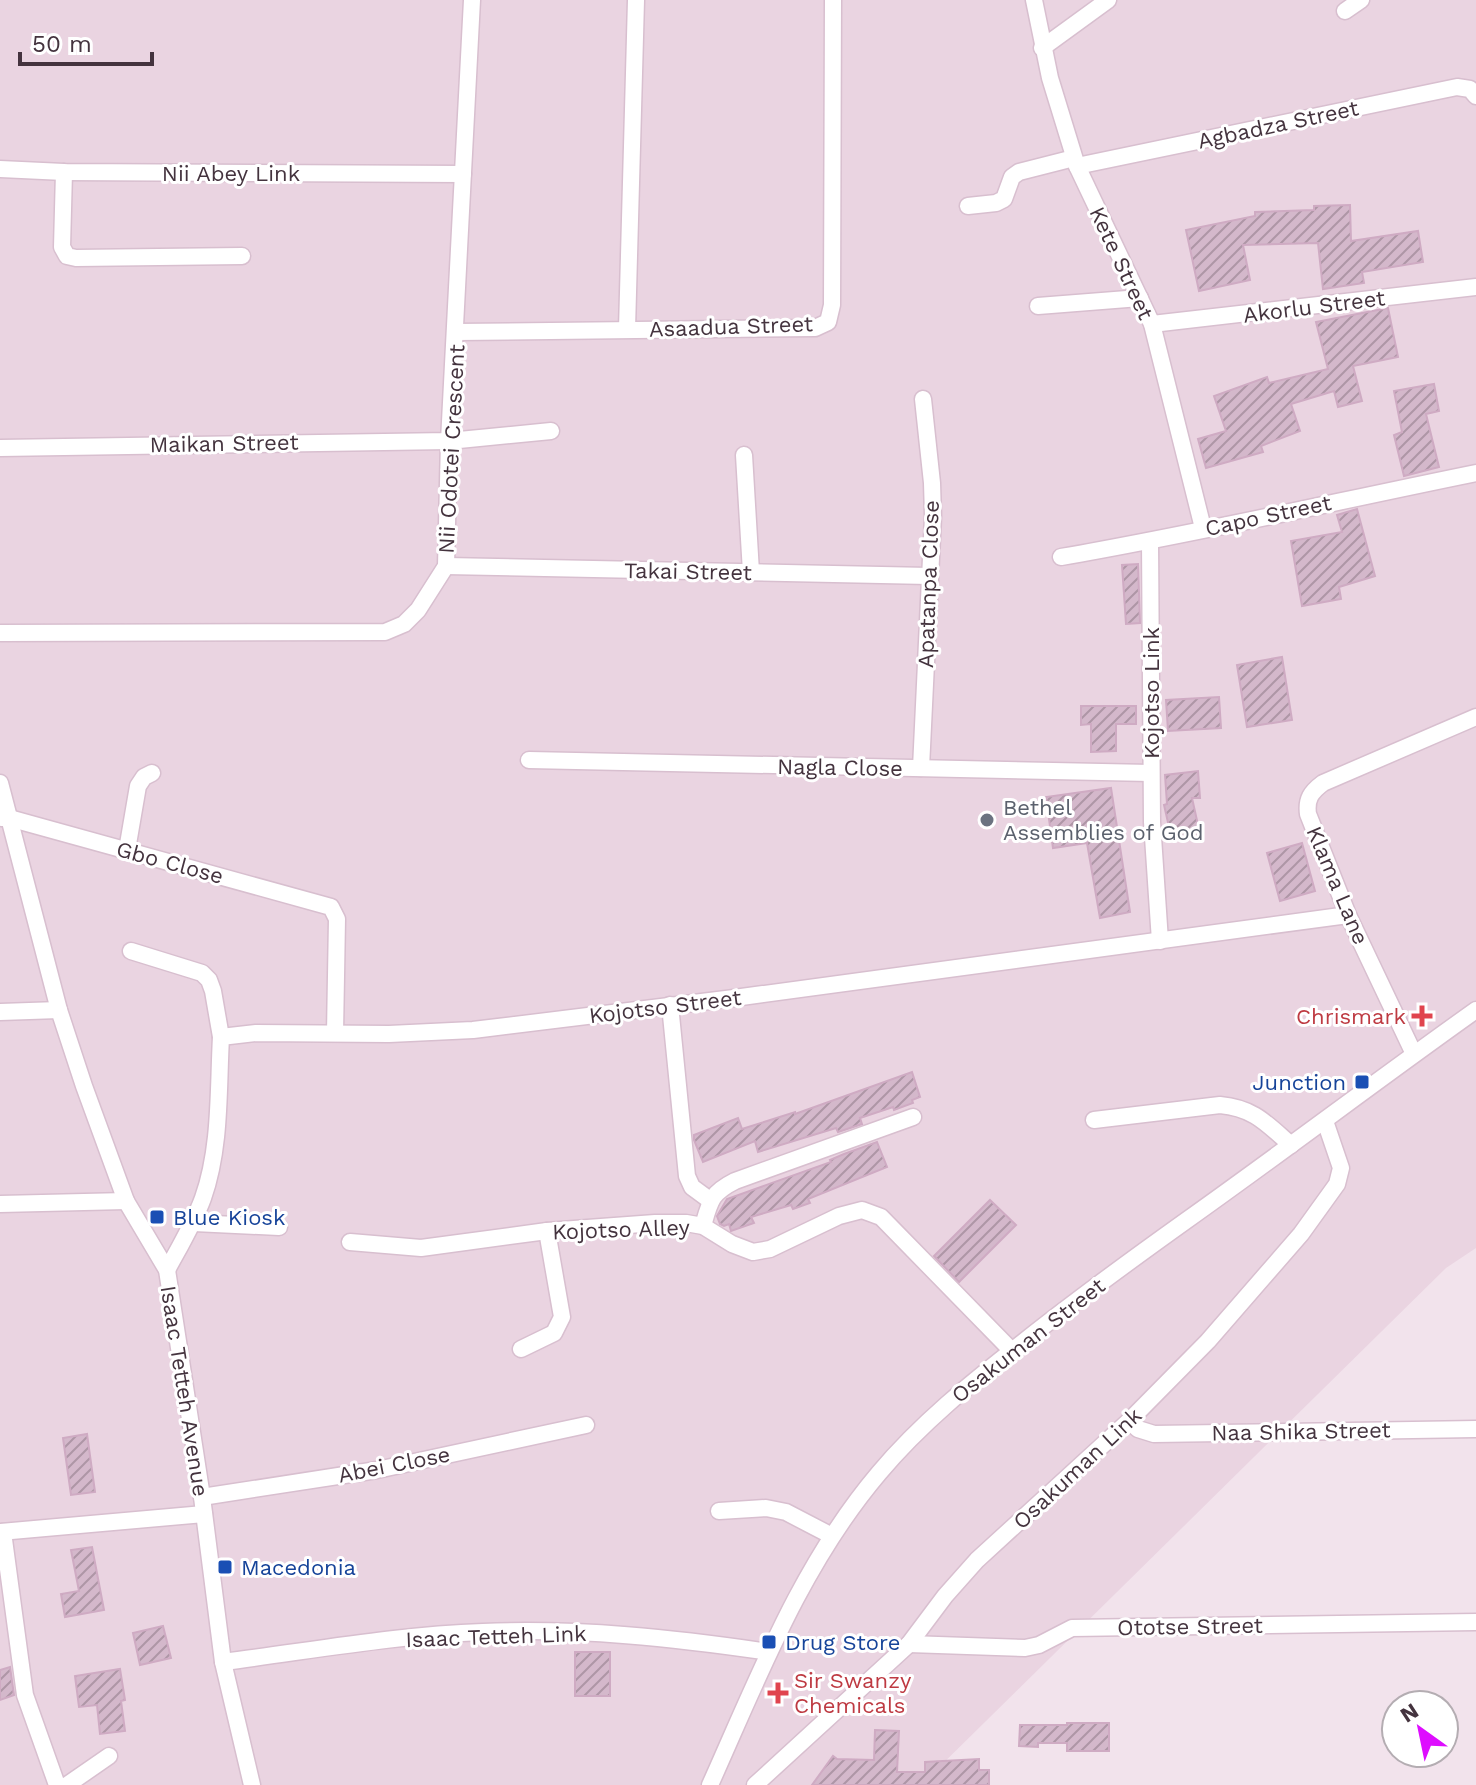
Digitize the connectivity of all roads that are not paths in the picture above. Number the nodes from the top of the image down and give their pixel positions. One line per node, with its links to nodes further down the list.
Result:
1 (472, 0): 13 (street, Nii Odotei Crescent)
2 (636, 0): 20 (street)
3 (833, 0): 20 (street, Asaadua Street)
4 (1034, 0): 8 (street, Kete Street)
5 (1108, 0): 8 (street)
6 (1361, 0): 7 (street)
7 (1345, 11)
8 (1042, 48): 10 (street, Kete Street)
9 (1476, 96): 10 (street, Agbadza Street)
10 (1076, 162): 14 (street, Agbadza Street); 17 (street, Kete Street)
11 (0, 169): 12 (street, Nii Abey Link)
12 (64, 172): 13 (street, Nii Abey Link); 15 (street)
13 (463, 174): 21 (street, Nii Odotei Crescent)
14 (968, 206)
15 (242, 256)
16 (1476, 287): 19 (street, Akorlu Street)
17 (1140, 298): 18 (street); 19 (street, Kete Street)
18 (1038, 306)
19 (1152, 324): 28 (street, Kete Street)
20 (627, 329): 21 (street, Asaadua Street)
21 (456, 332): 24 (street, Nii Odotei Crescent)
22 (923, 399): 33 (street, Apatanpa Close)
23 (551, 431): 24 (street, Maikan Street)
24 (449, 441): 25 (street, Maikan Street); 31 (street, Nii Odotei Crescent)
25 (0, 448)
26 (744, 455): 32 (street)
27 (1476, 473): 28 (street, Capo Street)
28 (1203, 528): 29 (street, Capo Street)
29 (1150, 541): 30 (street, Capo Street); 39 (street, Kojotso Link)
30 (1061, 557)
31 (446, 566): 32 (street, Takai Street); 34 (street, Nii Odotei Crescent)
32 (751, 572): 33 (street, Takai Street)
33 (929, 576): 37 (street, Apatanpa Close)
34 (0, 633)
35 (1476, 717): 43 (street, Klama Lane)
36 (529, 760): 37 (street, Nagla Close)
37 (921, 768): 39 (street, Nagla Close)
38 (152, 773): 42 (street)
39 (1151, 773): 44 (street, Kojotso Link)
40 (0, 783): 41 (street, Isaac Tetteh Avenue)
41 (5, 818): 42 (street, Gbo Close); 47 (street, Isaac Tetteh Avenue)
42 (127, 850): 50 (street, Gbo Close)
43 (1348, 915): 44 (street, Kojotso Street); 52 (street, Klama Lane)
44 (1160, 941): 46 (street, Kojotso Street)
45 (131, 951): 51 (street)
46 (670, 1005): 50 (street, Kojotso Street); 58 (street)
47 (59, 1010): 49 (street); 57 (street, Isaac Tetteh Avenue)
48 (1476, 1010): 52 (street, Osakuman Street)
49 (0, 1012)
50 (335, 1033): 51 (street, Kojotso Street)
51 (221, 1037): 60 (street)
52 (1414, 1054): 55 (street, Osakuman Street)
53 (913, 1117): 58 (street)
54 (1094, 1120): 56 (street)
55 (1325, 1121): 56 (street, Osakuman Street); 68 (street, Osakuman Link)
56 (1291, 1145): 67 (street, Osakuman Street)
57 (126, 1201): 59 (street); 65 (street, Isaac Tetteh Avenue)
58 (711, 1201): 61 (street)
59 (0, 1204)
60 (194, 1223): 62 (street); 65 (street)
61 (703, 1226): 63 (street, Kojotso Alley); 67 (street, Kojotso Alley)
62 (279, 1227)
63 (547, 1231): 64 (street, Kojotso Alley); 66 (street)
64 (350, 1242)
65 (167, 1270): 71 (street, Isaac Tetteh Avenue)
66 (521, 1349)
67 (1012, 1351): 74 (street, Osakuman Street)
68 (1129, 1421): 70 (street, Naa Shika Street); 76 (street, Osakuman Link)
69 (586, 1425): 71 (street, Abei Close)
70 (1476, 1429)
71 (203, 1505): 73 (street, Abei Close); 78 (street, Isaac Tetteh Avenue)
72 (719, 1511): 74 (street)
73 (2, 1532): 80 (street)
74 (832, 1536): 77 (street, Osakuman Street)
75 (1476, 1622): 76 (street, Ototse Street)
76 (909, 1644): 84 (street, Osakuman Link)
77 (769, 1652): 78 (street, Isaac Tetteh Link); 83 (street, Osakuman Street)
78 (223, 1662): 82 (street, Isaac Tetteh Avenue)
79 (109, 1756): 81 (street)
80 (57, 1785)
81 (67, 1785)
82 (252, 1785)
83 (710, 1785)
84 (755, 1785)

